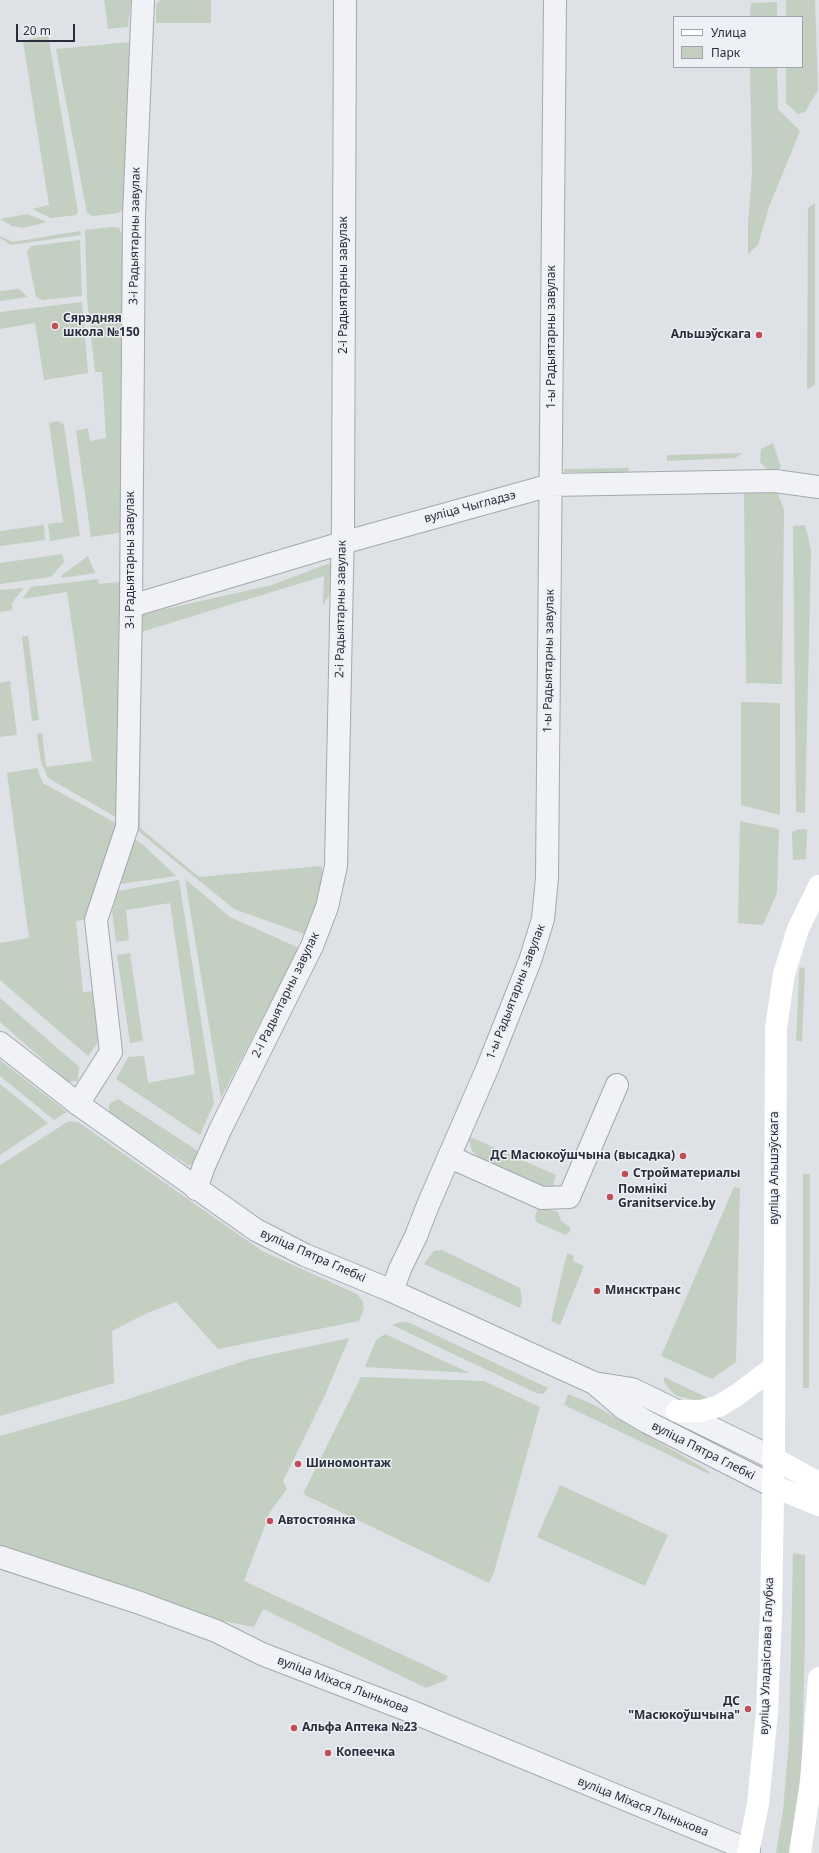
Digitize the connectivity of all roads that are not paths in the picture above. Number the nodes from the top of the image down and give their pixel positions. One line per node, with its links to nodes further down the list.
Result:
1 (142, 0): 7 (street, 3-і Радыятарны завулак)
2 (345, 0): 6 (street, 2-і Радыятарны завулак)
3 (554, 0): 4 (street, 1-ы Радыятарны завулак)
4 (551, 485): 5 (street, вуліца Чыгладзэ); 6 (street, вуліца Чыгладзэ); 12 (street, 1-ы Радыятарны завулак)
5 (819, 487)
6 (342, 543): 7 (street, вуліца Чыгладзэ); 13 (street, 2-і Радыятарны завулак)
7 (131, 606): 11 (street, 3-і Радыятарны завулак)
8 (819, 886): 15 (main road, вуліца Альшэўскага)
9 (0, 1043): 11 (street, вуліца Пятра Глебкі)
10 (617, 1085): 12 (street)
11 (78, 1104): 13 (street, вуліца Пятра Глебкі)
12 (450, 1157): 14 (street, 1-ы Радыятарны завулак)
13 (196, 1189): 14 (street, вуліца Пятра Глебкі)
14 (392, 1291): 16 (street, вуліца Пятра Глебкі)
15 (773, 1368): 17 (main road); 18 (main road, вуліца Альшэўскага)
16 (594, 1384): 17 (street, вуліца Пятра Глебкі); 20 (street, вуліца Пятра Глебкі)
17 (677, 1411): 18 (street, вуліца Пятра Глебкі)
18 (773, 1458): 19 (main road, вуліца Пятра Глебкі); 20 (main road, вуліца Уладзіслава Галубка)
19 (819, 1483)
20 (773, 1486): 21 (main road, вуліца Пятра Глебкі); 24 (main road, вуліца Уладзіслава Галубка)
21 (819, 1505)
22 (0, 1557): 24 (street, вуліца Міхася Лынькова)
23 (819, 1678): 25 (main road)
24 (749, 1852)
25 (800, 1853)

